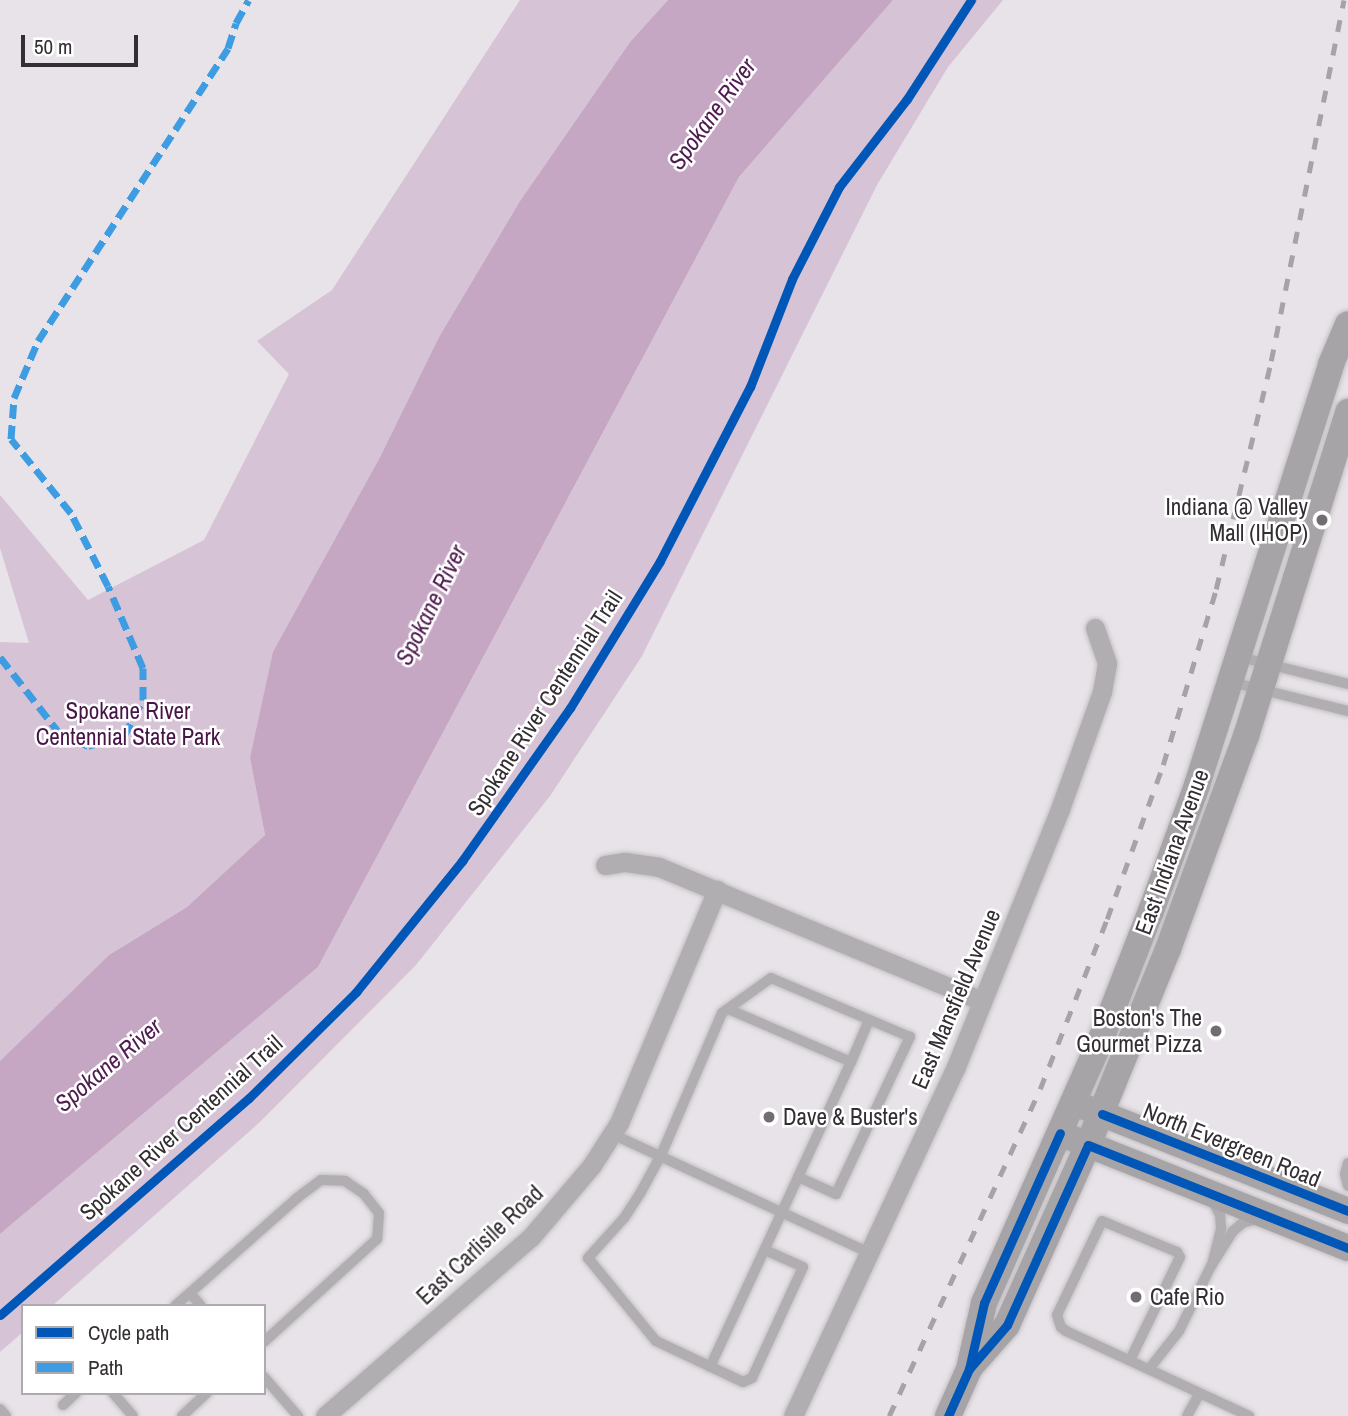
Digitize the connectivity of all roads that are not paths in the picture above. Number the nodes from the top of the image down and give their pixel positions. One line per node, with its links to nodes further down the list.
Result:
1 (1348, 324): 4 (main road, East Indiana Avenue)
2 (1348, 412): 5 (main road, East Indiana Avenue)
3 (1096, 628): 12 (street, East Mansfield Avenue)
4 (1239, 657): 5 (lane); 6 (main road, East Indiana Avenue)
5 (1269, 665): 7 (lane); 8 (main road, East Indiana Avenue)
6 (1231, 682): 8 (lane); 16 (main road, East Indiana Avenue)
7 (1348, 684)
8 (1261, 691): 9 (lane); 17 (main road, East Indiana Avenue)
9 (1348, 711)
10 (605, 865): 11 (street)
11 (717, 890): 12 (street); 19 (street, East Carlisile Road)
12 (982, 1001): 31 (street, East Mansfield Avenue)
13 (728, 1009): 14 (lane); 15 (lane); 21 (lane)
14 (869, 1020): 15 (lane); 23 (lane)
15 (850, 1062): 23 (lane)
16 (1073, 1102): 17 (main road, North Evergreen Road); 18 (main road, East Indiana Avenue)
17 (1102, 1114): 20 (main road, East Indiana Avenue); 27 (main road, North Evergreen Road)
18 (1060, 1133): 20 (main road); 39 (main road, East Indiana Avenue)
19 (612, 1134): 21 (lane); 52 (street, East Carlisile Road)
20 (1088, 1146): 25 (main road); 39 (main road, East Indiana Avenue)
21 (661, 1155): 26 (lane); 38 (lane)
22 (1348, 1163): 24 (lane)
23 (798, 1177): 26 (lane)
24 (1348, 1186)
25 (1208, 1193): 28 (main road); 32 (lane)
26 (782, 1211): 30 (lane); 31 (lane)
27 (1348, 1211)
28 (1269, 1217): 29 (main road); 32 (lane)
29 (1348, 1248)
30 (765, 1250): 38 (lane); 38 (lane)
31 (869, 1253): 53 (street, East Mansfield Avenue)
32 (1212, 1266): 40 (lane)
33 (190, 1293): 34 (lane); 35 (lane); 36 (lane)
34 (177, 1304)
35 (199, 1304)
36 (266, 1340)
37 (1130, 1360): 37 (lane); 40 (lane)
38 (710, 1367)
39 (969, 1369): 54 (main road, East Indiana Avenue)
40 (1149, 1369): 42 (lane)
41 (266, 1379): 51 (lane)
42 (1200, 1393): 55 (lane); 56 (lane)
43 (74, 1395): 46 (lane)
44 (115, 1395): 49 (lane)
45 (205, 1395): 50 (lane)
46 (63, 1405)
47 (0, 1409): 48 (lane)
48 (6, 1416)
49 (133, 1416)
50 (182, 1416)
51 (298, 1416)
52 (324, 1416)
53 (793, 1416)
54 (949, 1416)
55 (1188, 1416)
56 (1249, 1416)

